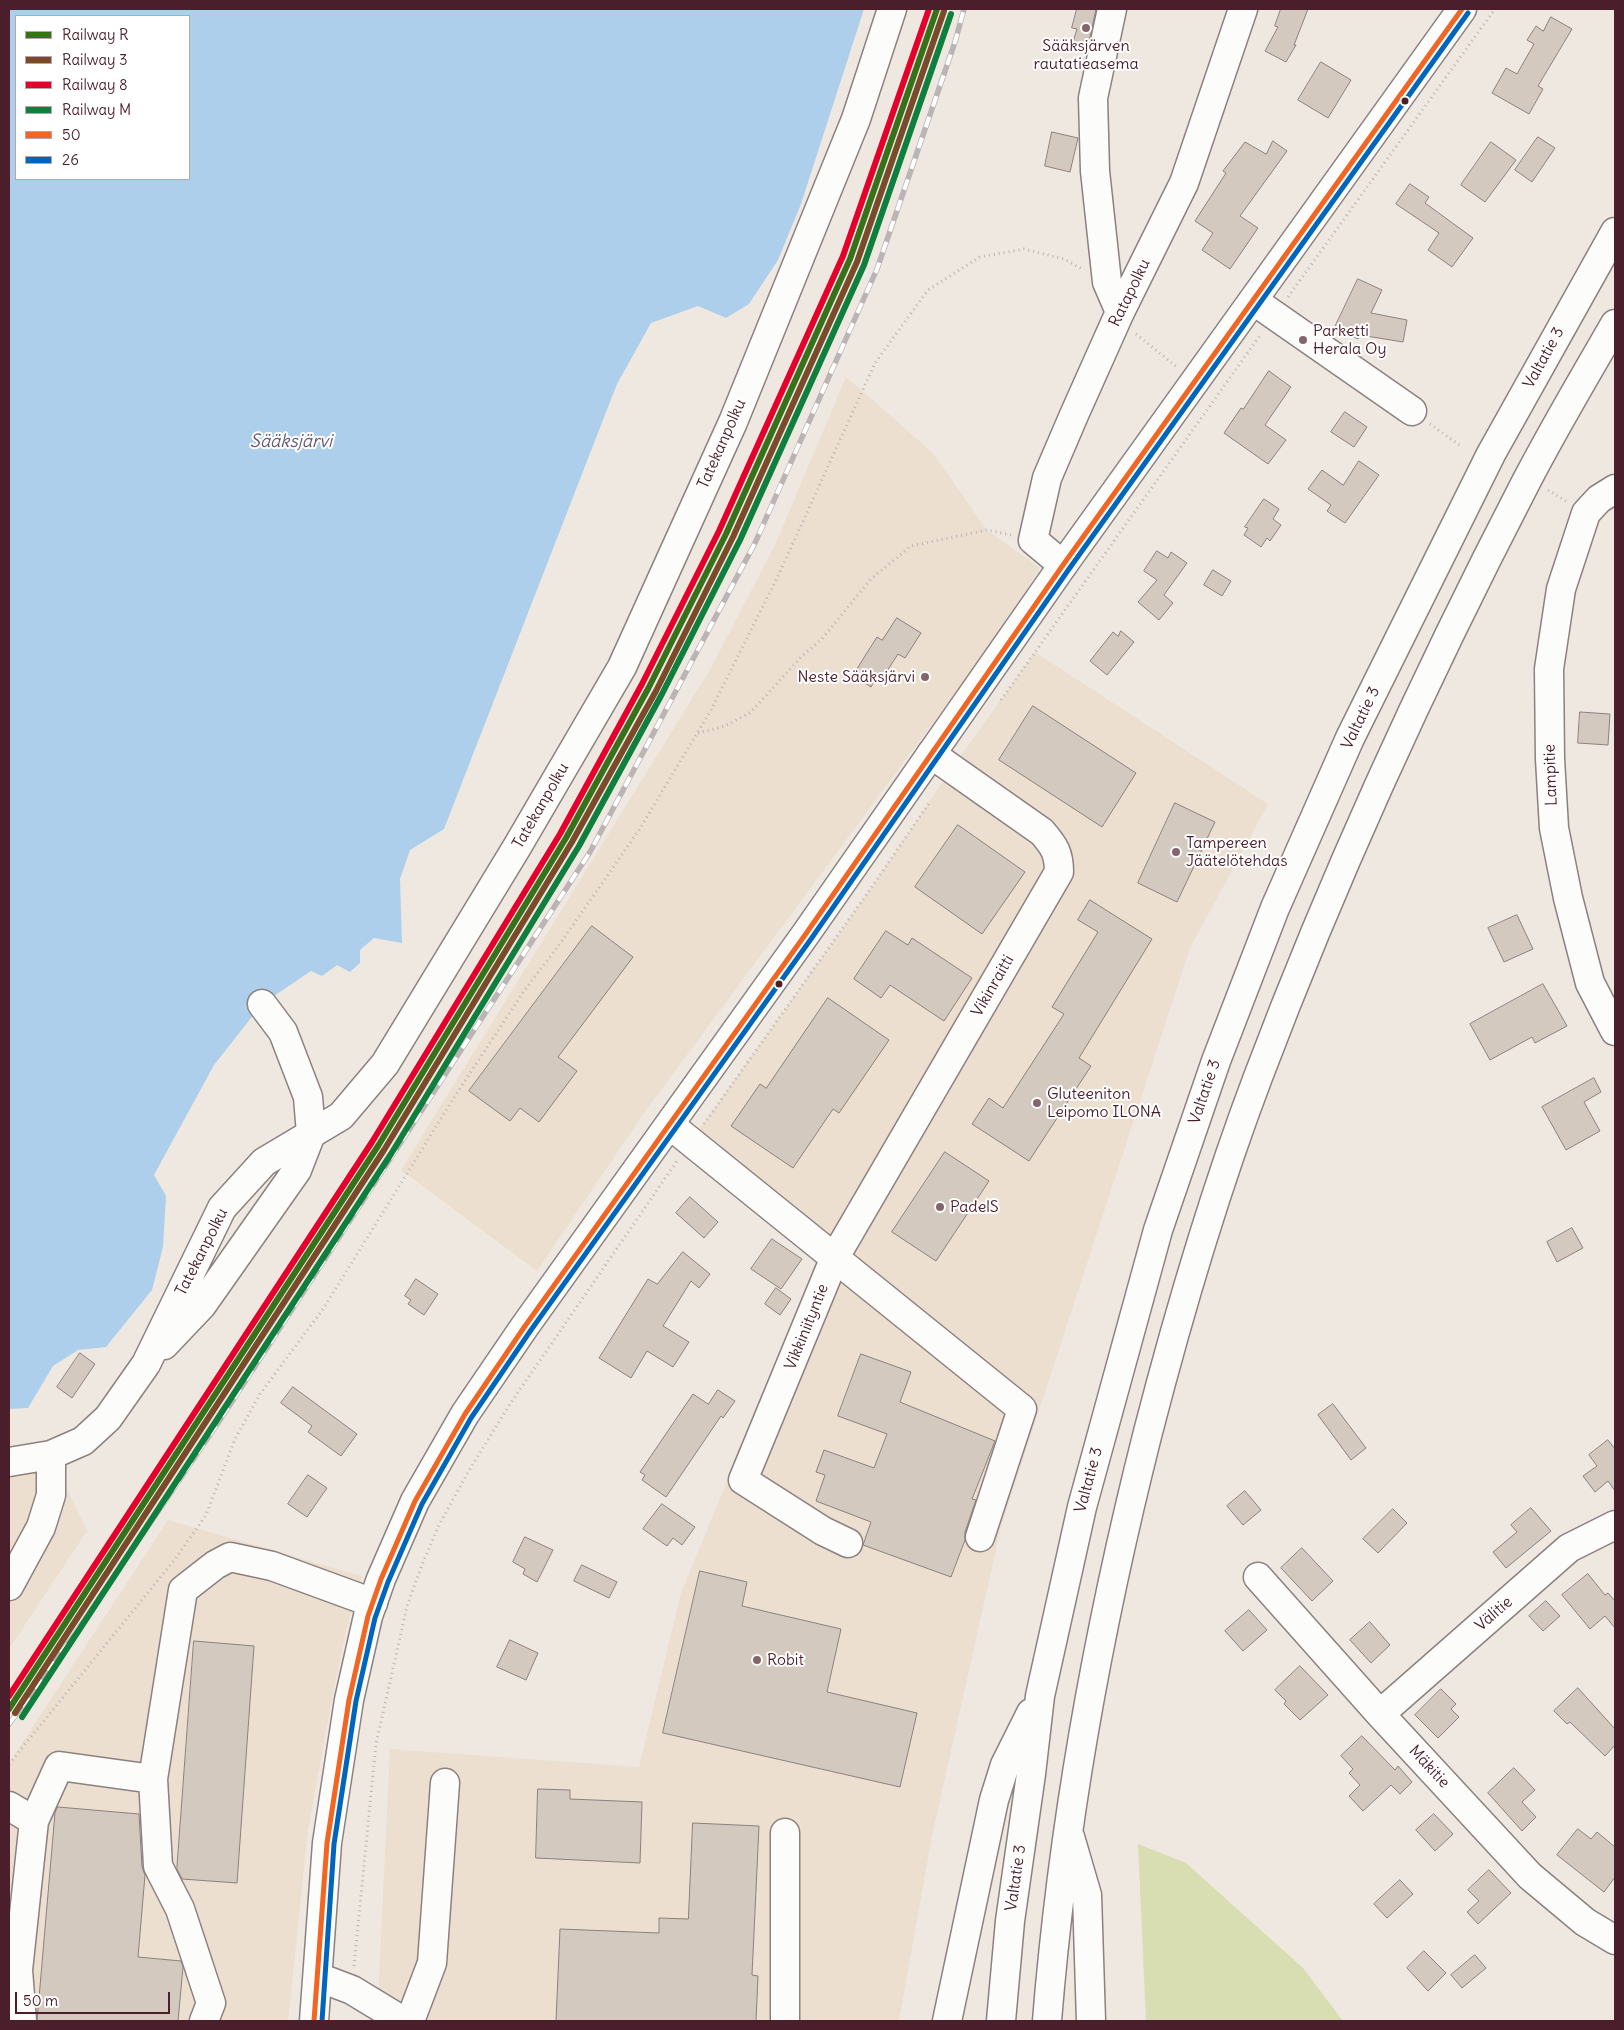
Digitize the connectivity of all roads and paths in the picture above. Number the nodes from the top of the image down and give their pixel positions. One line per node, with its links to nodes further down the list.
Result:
1 (892, 9): 24 (main road, Tatekanpolku)
2 (1112, 9): 7 (main road)
3 (1243, 9): 9 (main road, Ratapolku)
4 (1462, 9): 8 (main road)
5 (1494, 9): 8 (path)
6 (1615, 232): 36 (main road, Valtatie 3)
7 (1107, 282): 9 (main road); 18 (path)
8 (1264, 308): 12 (main road); 16 (main road); 17 (path)
9 (1120, 312): 11 (path); 15 (main road, Ratapolku)
10 (1615, 324): 43 (main road)
11 (1184, 373)
12 (1412, 411): 13 (path)
13 (1462, 447)
14 (1615, 489): 22 (main road, Lampitie)
15 (1033, 540): 16 (main road); 18 (path)
16 (1063, 565): 19 (main road)
17 (996, 707)
18 (698, 733): 38 (path)
19 (931, 754): 23 (main road); 26 (main road, Vikinraitti)
20 (929, 802): 25 (path)
21 (262, 1004): 24 (main road)
22 (1615, 1030)
23 (670, 1125): 25 (main road); 35 (main road)
24 (311, 1134): 27 (main road); 27 (main road, Tatekanpolku)
25 (691, 1141): 26 (main road); 47 (path)
26 (835, 1257): 31 (main road); 32 (main road, Vikkiniityntie)
27 (146, 1364): 28 (main road, Tatekanpolku)
28 (51, 1455): 29 (main road, Tatekanpolku); 34 (main road)
29 (9, 1462)
30 (1615, 1526): 37 (main road, Välitie)
31 (980, 1536)
32 (848, 1543)
33 (1258, 1577): 37 (main road, Mäkitie)
34 (9, 1586)
35 (372, 1604): 39 (main road); 46 (main road)
36 (1040, 1696): 54 (main road); 55 (main road, Valtatie 3)
37 (1380, 1714): 45 (main road, Mäkitie)
38 (9, 1764)
39 (153, 1779): 42 (main road); 49 (main road)
40 (445, 1783): 52 (main road)
41 (9, 1806): 42 (main road)
42 (34, 1821): 48 (main road)
43 (1068, 1829): 56 (main road); 57 (main road)
44 (785, 1833): 53 (main road)
45 (1615, 1940)
46 (318, 1977): 47 (main road); 50 (main road)
47 (352, 1990): 51 (main road)
48 (22, 2021)
49 (204, 2021)
50 (314, 2021)
51 (403, 2021)
52 (410, 2021)
53 (785, 2021)
54 (948, 2021)
55 (1000, 2021)
56 (1047, 2021)
57 (1091, 2021)

